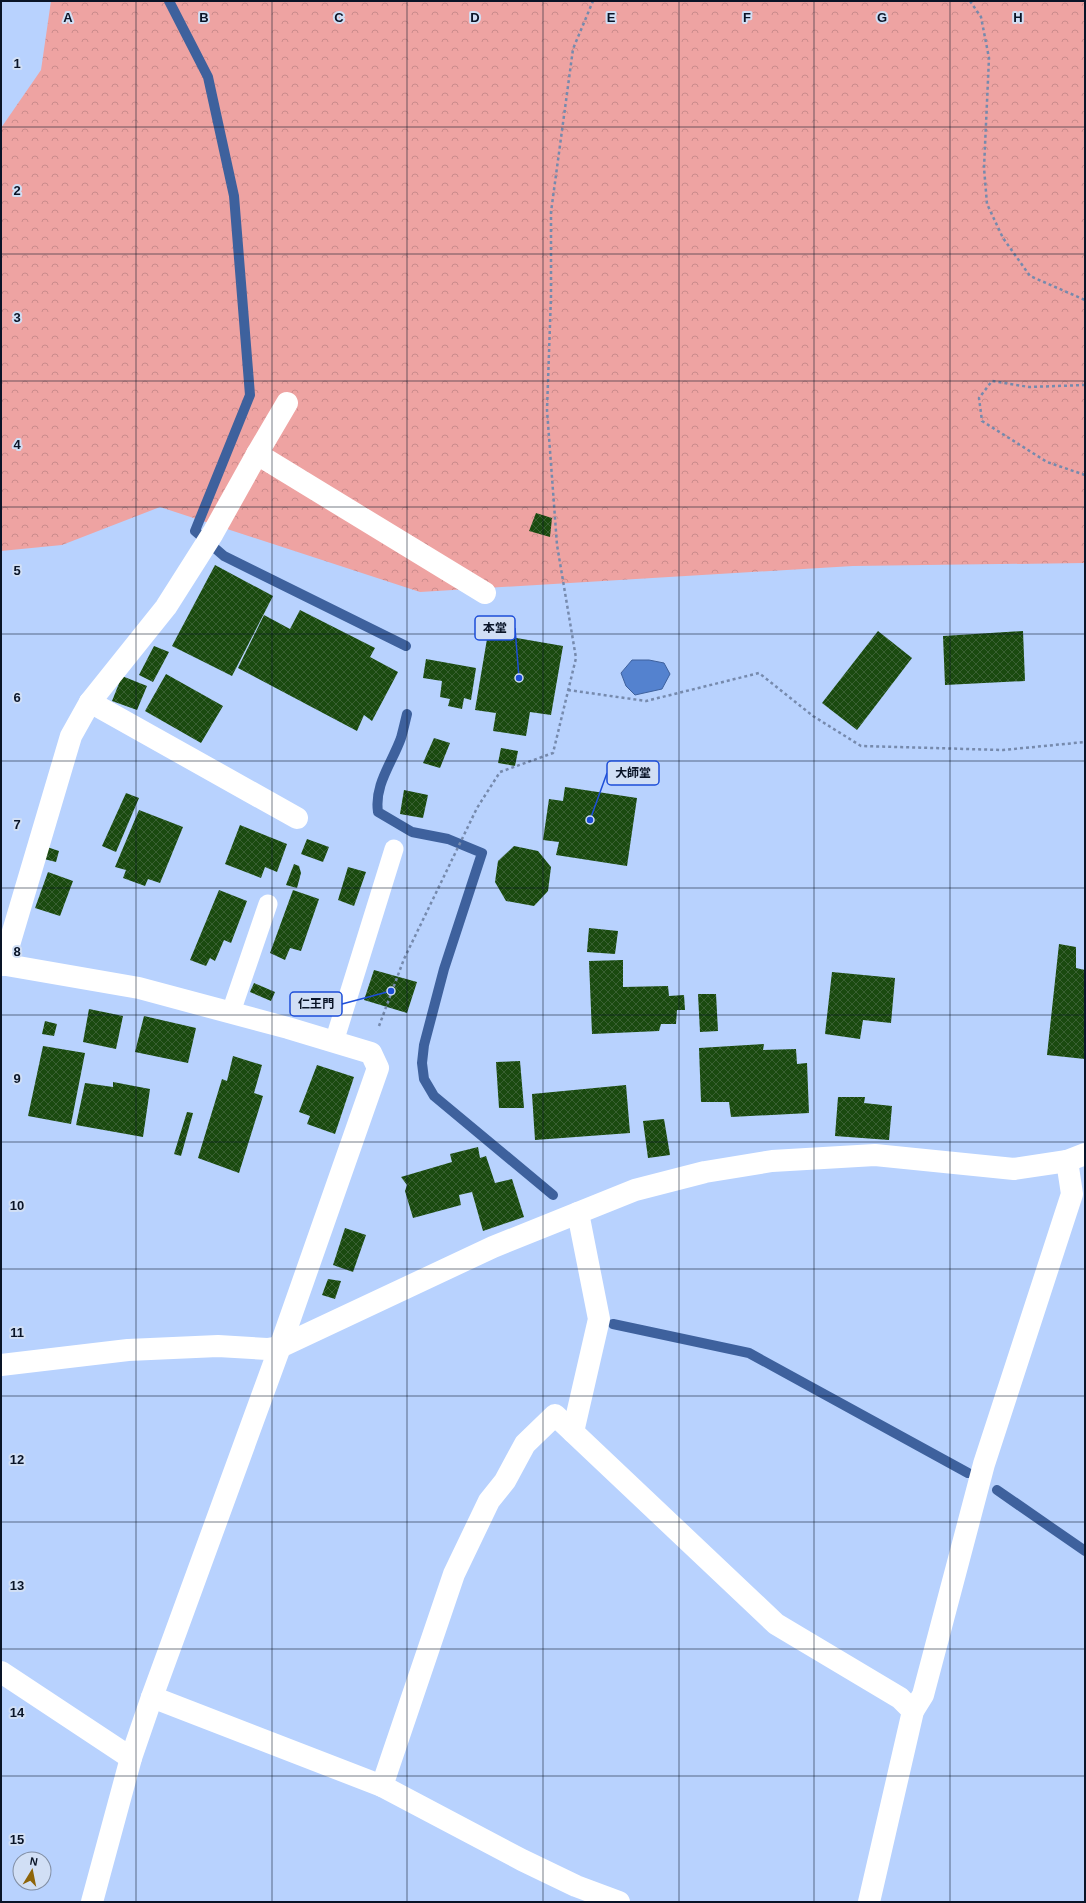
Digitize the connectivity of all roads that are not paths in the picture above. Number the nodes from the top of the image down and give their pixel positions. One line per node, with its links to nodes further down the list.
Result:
1 (287, 403): 2 (street)
2 (257, 454): 3 (street); 4 (street)
3 (485, 593)
4 (90, 702): 5 (street); 8 (street)
5 (297, 818)
6 (394, 849): 10 (lane)
7 (268, 904): 9 (lane)
8 (2, 964): 9 (street)
9 (231, 1012): 10 (street)
10 (334, 1042): 13 (street)
11 (1076, 1158): 12 (street); 18 (street)
12 (578, 1213): 13 (street); 15 (street)
13 (280, 1347): 14 (street); 17 (street)
14 (1, 1364)
15 (573, 1432): 18 (street); 20 (street)
16 (1, 1672): 19 (street)
17 (152, 1697): 19 (street); 20 (street)
18 (913, 1711): 23 (street)
19 (131, 1758): 21 (street)
20 (382, 1786): 22 (street)
21 (92, 1902)
22 (619, 1902)
23 (869, 1902)

